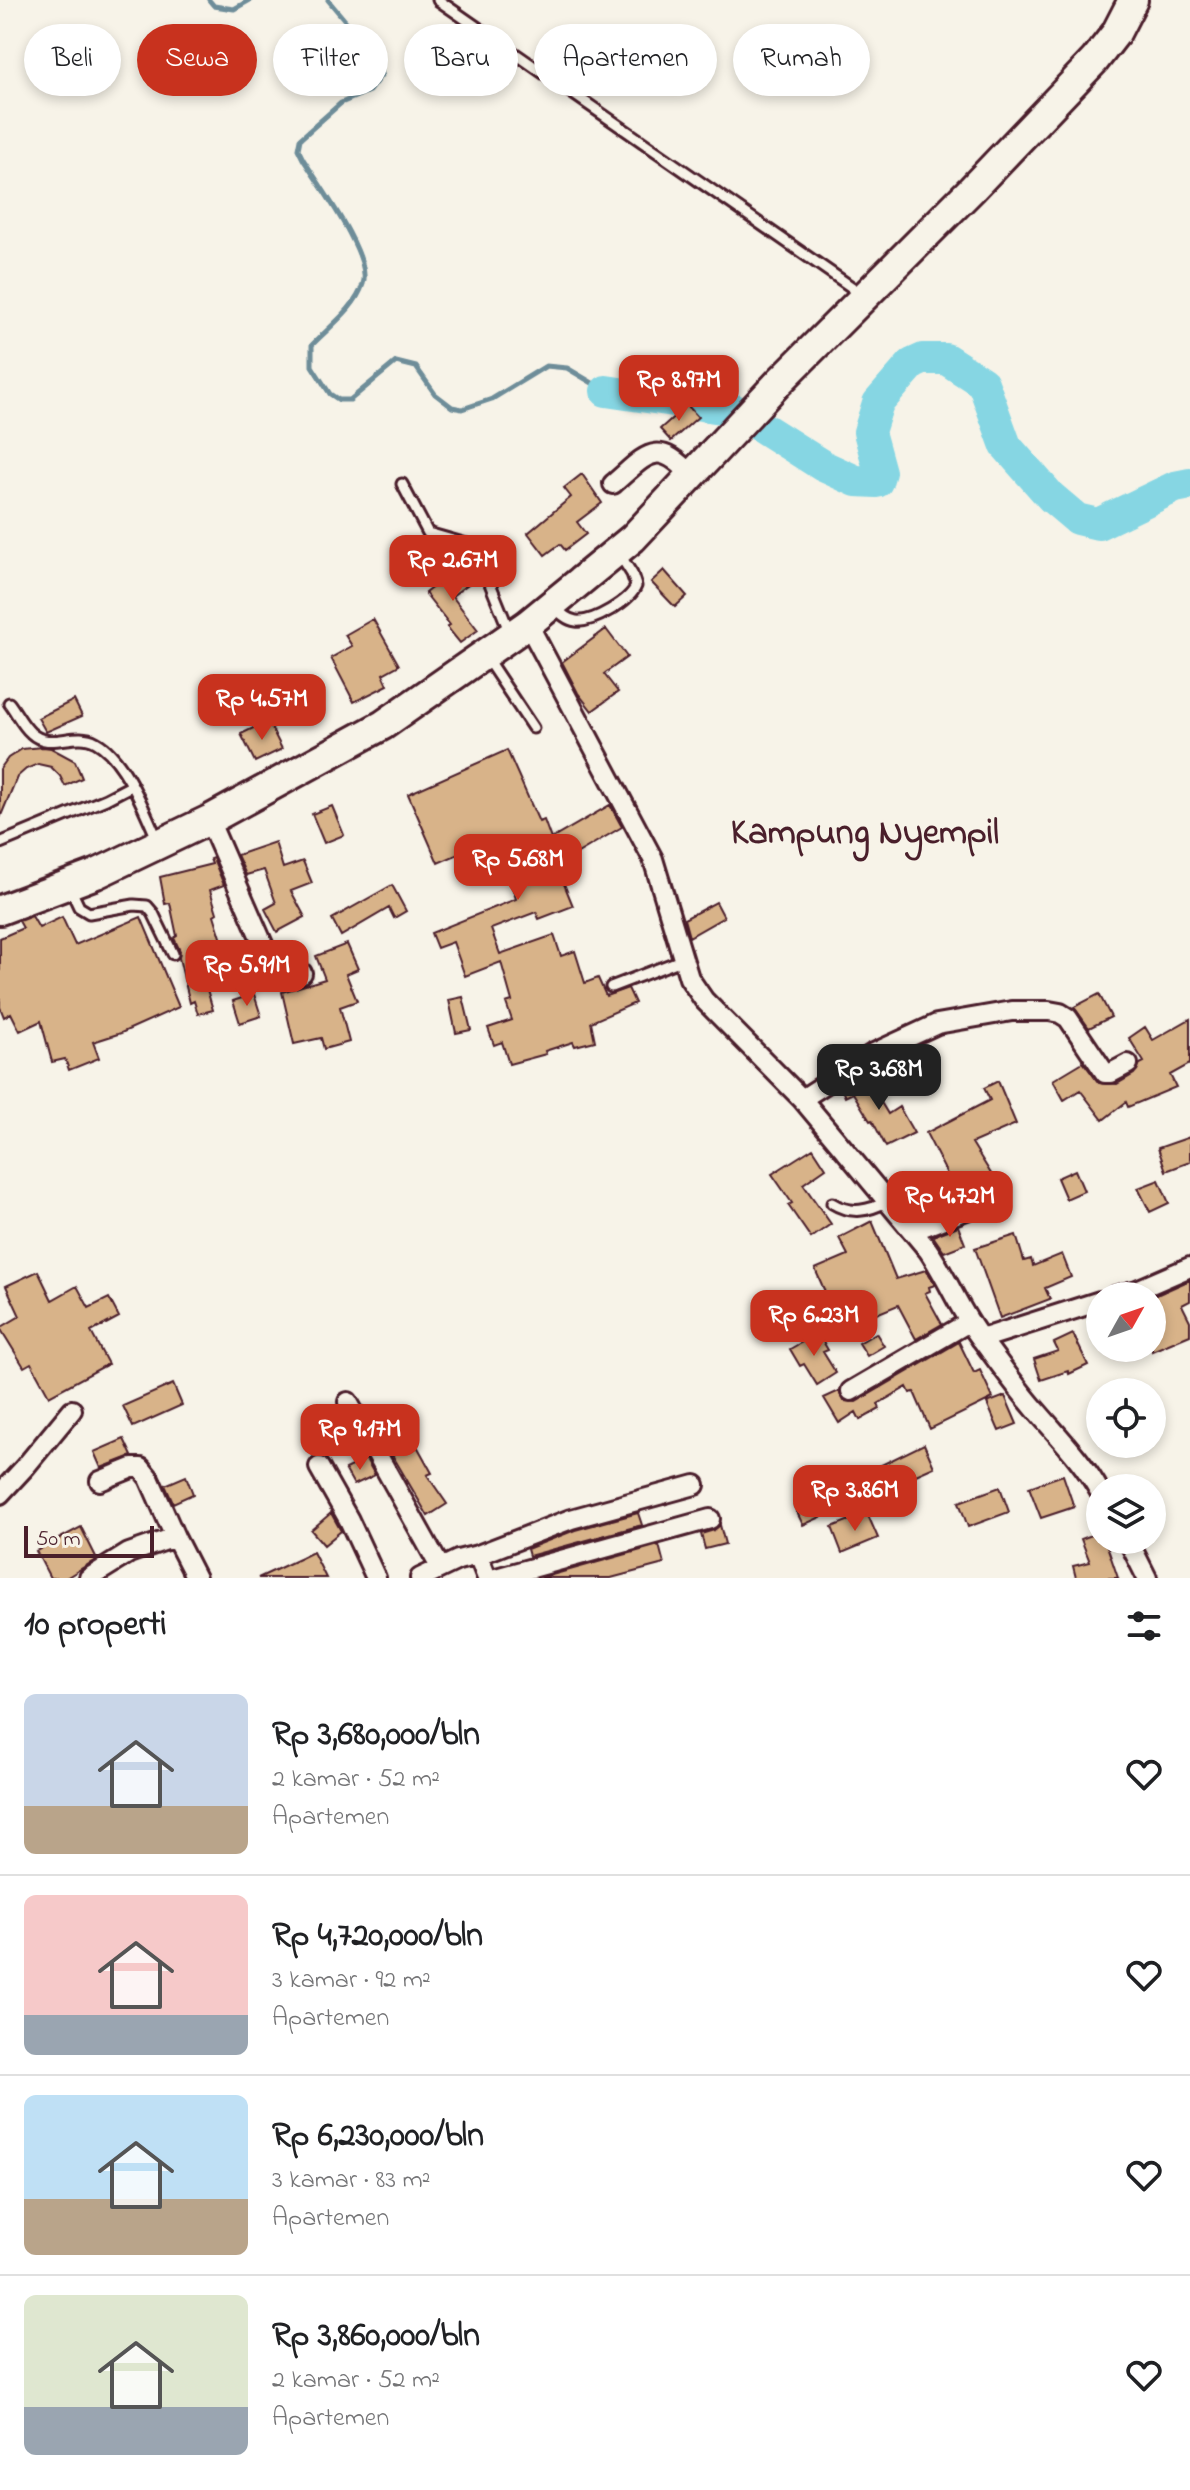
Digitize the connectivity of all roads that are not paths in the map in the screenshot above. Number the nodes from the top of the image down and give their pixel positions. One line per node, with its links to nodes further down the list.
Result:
1 (438, 0): 3 (lane)
2 (1133, 0): 3 (main road)
3 (866, 297): 4 (main road)
4 (692, 476): 6 (street); 7 (main road)
5 (402, 484): 9 (lane)
6 (613, 484)
7 (618, 551): 8 (main road); 8 (lane)
8 (552, 605): 9 (main road)
9 (520, 630): 10 (main road); 20 (street)
10 (485, 656): 12 (lane); 14 (main road)
11 (9, 703): 13 (lane)
12 (533, 728)
13 (131, 786): 15 (lane); 16 (lane)
14 (209, 820): 16 (main road); 21 (street)
15 (0, 843)
16 (159, 844): 17 (main road)
17 (68, 885): 18 (main road); 19 (lane)
18 (0, 910)
19 (173, 954)
20 (684, 959): 22 (lane); 24 (street)
21 (302, 973)
22 (611, 987)
23 (1128, 1064): 24 (street)
24 (802, 1099): 25 (street)
25 (888, 1201): 27 (lane); 28 (street)
26 (987, 1202): 28 (street)
27 (832, 1203)
28 (912, 1231): 32 (street)
29 (1190, 1267): 30 (street)
30 (1155, 1282)
31 (1086, 1305): 33 (street)
32 (969, 1322): 33 (street); 34 (street)
33 (981, 1339): 38 (street)
34 (851, 1391)
35 (348, 1402): 46 (street)
36 (72, 1410): 41 (street)
37 (319, 1467): 49 (street)
38 (1089, 1474)
39 (100, 1481): 43 (street)
40 (695, 1485): 45 (street)
41 (0, 1494)
42 (710, 1519): 52 (street)
43 (175, 1537): 47 (street); 48 (street)
44 (1135, 1554): 53 (street)
45 (478, 1555): 46 (street); 51 (street)
46 (440, 1567): 50 (street)
47 (89, 1578)
48 (196, 1578)
49 (376, 1578)
50 (420, 1578)
51 (487, 1578)
52 (496, 1578)
53 (1147, 1578)

